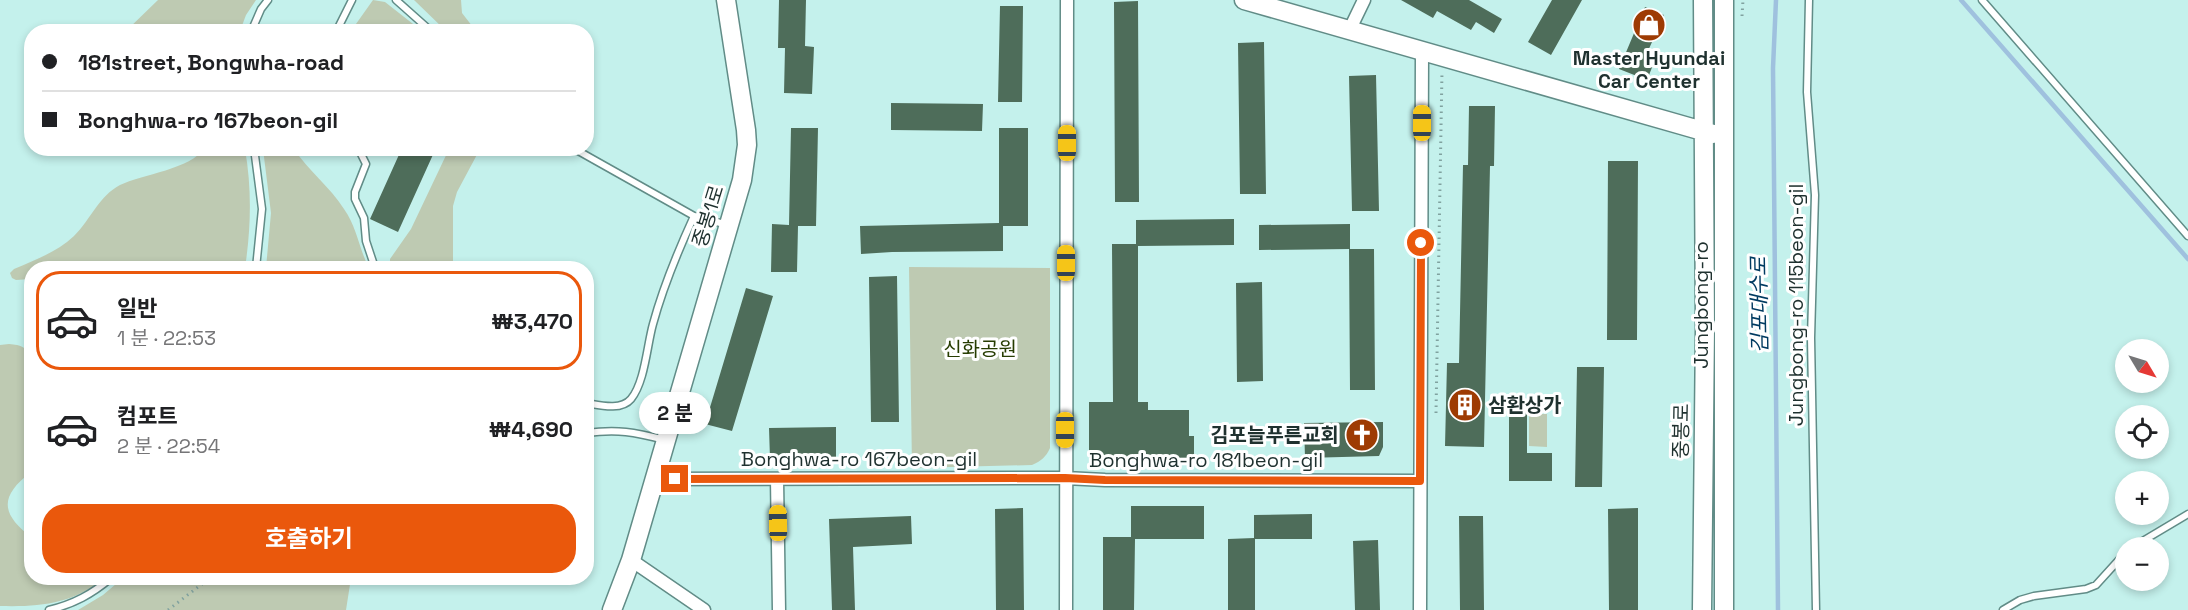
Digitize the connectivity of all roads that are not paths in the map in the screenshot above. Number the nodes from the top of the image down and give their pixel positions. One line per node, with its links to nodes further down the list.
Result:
1 (268, 0): 12 (lane)
2 (352, 0): 13 (lane)
3 (396, 0): 14 (lane)
4 (726, 0): 23 (street, 중봉1로)
5 (1067, 0): 30 (street)
6 (1244, 0): 15 (street)
7 (1364, 0): 15 (street)
8 (1703, 0): 17 (street, 중봉로)
9 (1724, 0): 18 (street, Jungbong-ro)
10 (1809, 0): 47 (lane, Jungbong-ro 115beon-gil)
11 (1982, 0): 24 (lane)
12 (254, 24)
13 (340, 24)
14 (423, 24)
15 (1349, 31): 16 (street)
16 (1422, 52): 17 (street); 33 (street)
17 (1704, 132): 18 (street); 45 (street, 중봉로)
18 (1723, 136): 46 (street, Jungbong-ro)
19 (255, 156): 25 (lane)
20 (362, 156): 26 (lane)
21 (587, 156): 22 (lane)
22 (694, 216): 23 (lane); 27 (lane)
23 (729, 225): 29 (street, 중봉1로)
24 (2188, 236)
25 (257, 261)
26 (373, 261)
27 (594, 404)
28 (594, 432): 29 (lane)
29 (666, 440): 31 (street, 중봉1로)
30 (1065, 478): 32 (street, Bonghwa-ro 167beon-gil); 33 (street, Bonghwa-ro 181beon-gil); 43 (street)
31 (654, 479): 32 (street, Bonghwa-ro 167beon-gil); 36 (street, 중봉1로)
32 (777, 479): 42 (street)
33 (1420, 481): 44 (street)
34 (2188, 514): 35 (lane)
35 (2149, 537)
36 (631, 560): 40 (street, 중봉1로); 41 (street)
37 (2115, 564): 48 (lane)
38 (102, 585): 39 (lane)
39 (50, 610)
40 (612, 610)
41 (704, 610)
42 (780, 610)
43 (1066, 610)
44 (1420, 610)
45 (1702, 610)
46 (1724, 610)
47 (1816, 610)
48 (2003, 610)

